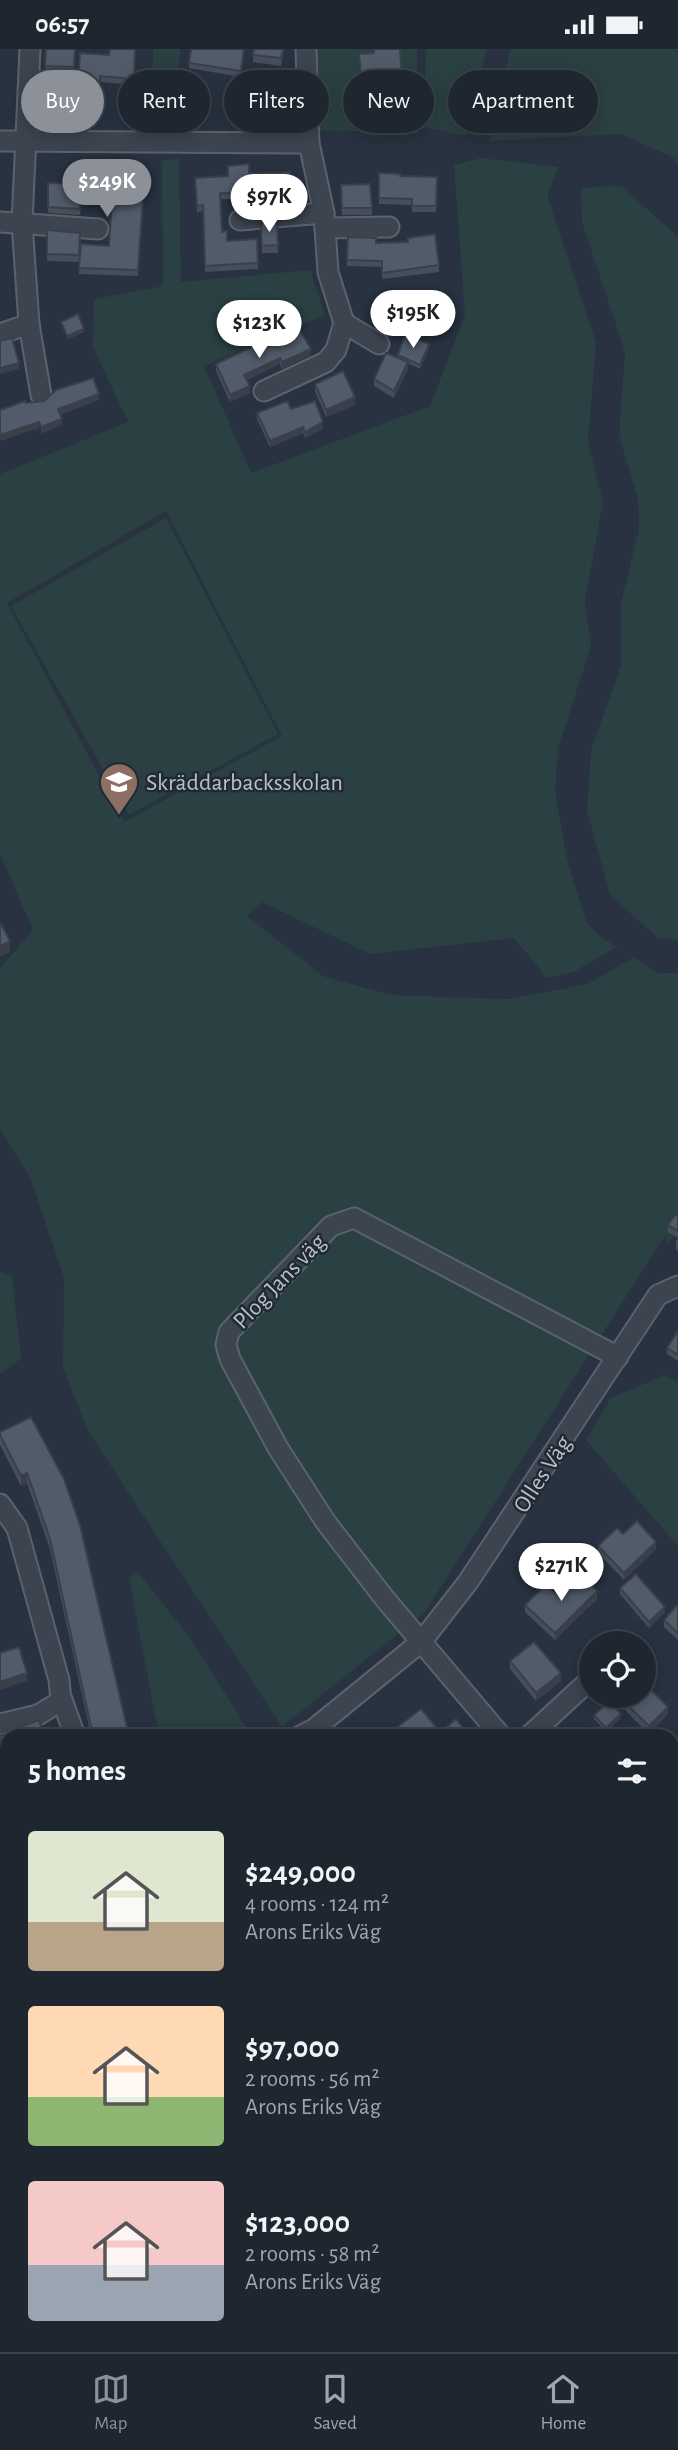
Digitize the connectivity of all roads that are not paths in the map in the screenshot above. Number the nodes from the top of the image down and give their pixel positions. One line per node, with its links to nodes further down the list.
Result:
1 (30, 49): 4 (street)
2 (306, 49): 5 (street)
3 (0, 141): 4 (street)
4 (25, 142): 5 (street); 9 (street)
5 (309, 143): 7 (street)
6 (240, 220): 7 (street)
7 (324, 220): 10 (street); 12 (street)
8 (0, 222): 9 (street)
9 (22, 223): 11 (street); 13 (street)
10 (389, 227)
11 (98, 229)
12 (344, 323): 15 (street); 16 (street)
13 (29, 324): 14 (street); 17 (street)
14 (0, 334)
15 (379, 344)
16 (264, 391)
17 (41, 395)
18 (678, 1286): 19 (street, Olles Väg)
19 (618, 1357): 21 (street, Olles Väg); 21 (street, Plog Jans väg)
20 (0, 1503): 23 (street)
21 (422, 1641): 26 (street, Olles Väg); 27 (street, Plog Jans väg)
22 (579, 1690): 28 (street)
23 (61, 1697): 24 (street); 25 (street)
24 (0, 1724)
25 (72, 1729)
26 (318, 1729)
27 (495, 1729)
28 (537, 1729)

